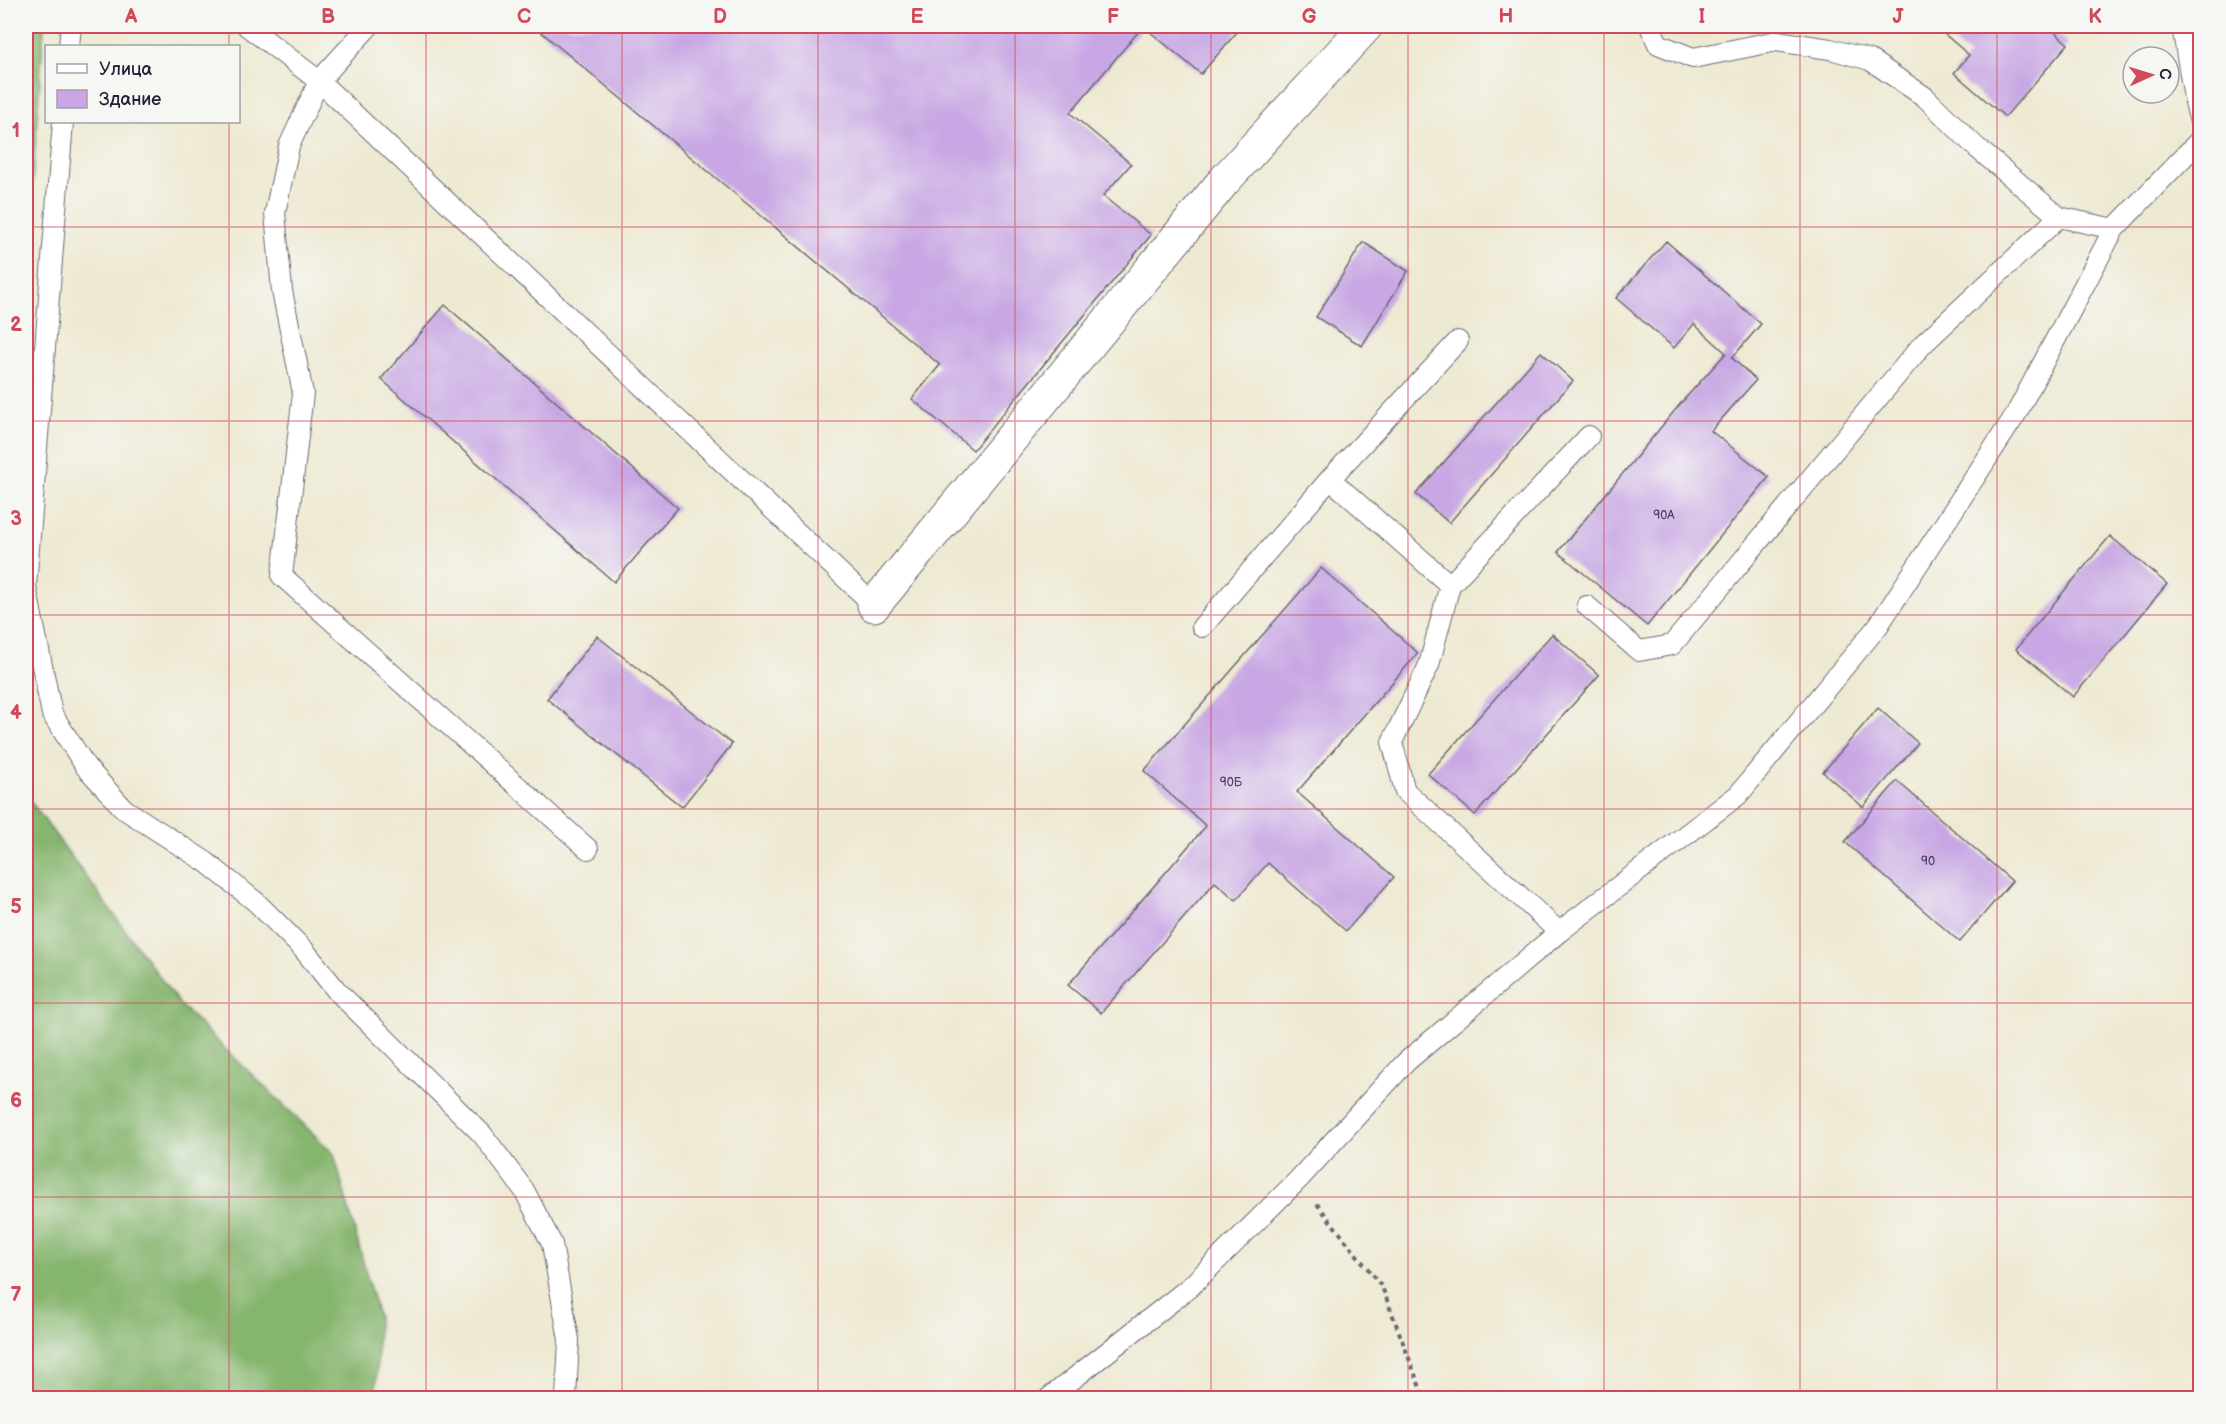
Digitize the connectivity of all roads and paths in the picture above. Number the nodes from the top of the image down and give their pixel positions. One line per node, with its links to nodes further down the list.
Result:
1 (71, 26): 7 (lane)
2 (248, 26): 8 (lane)
3 (369, 26): 8 (lane)
4 (1366, 26): 19 (street)
5 (1650, 26): 12 (lane)
6 (2182, 26): 9 (lane)
7 (69, 45)
8 (319, 81): 19 (lane); 22 (lane)
9 (2200, 122)
10 (63, 123): 18 (lane)
11 (2200, 140): 13 (lane)
12 (2059, 217): 13 (lane); 20 (lane)
13 (2114, 229): 23 (lane)
14 (1458, 341): 16 (lane)
15 (1589, 436): 17 (lane)
16 (1330, 479): 17 (lane); 21 (lane)
17 (1450, 585): 23 (lane)
18 (26, 587): 25 (lane)
19 (874, 605)
20 (1587, 606)
21 (1202, 627)
22 (588, 849)
23 (1559, 932): 24 (lane)
24 (1298, 1180): 26 (lane); 27 (path)
25 (566, 1398)
26 (1049, 1398)
27 (1424, 1398)

